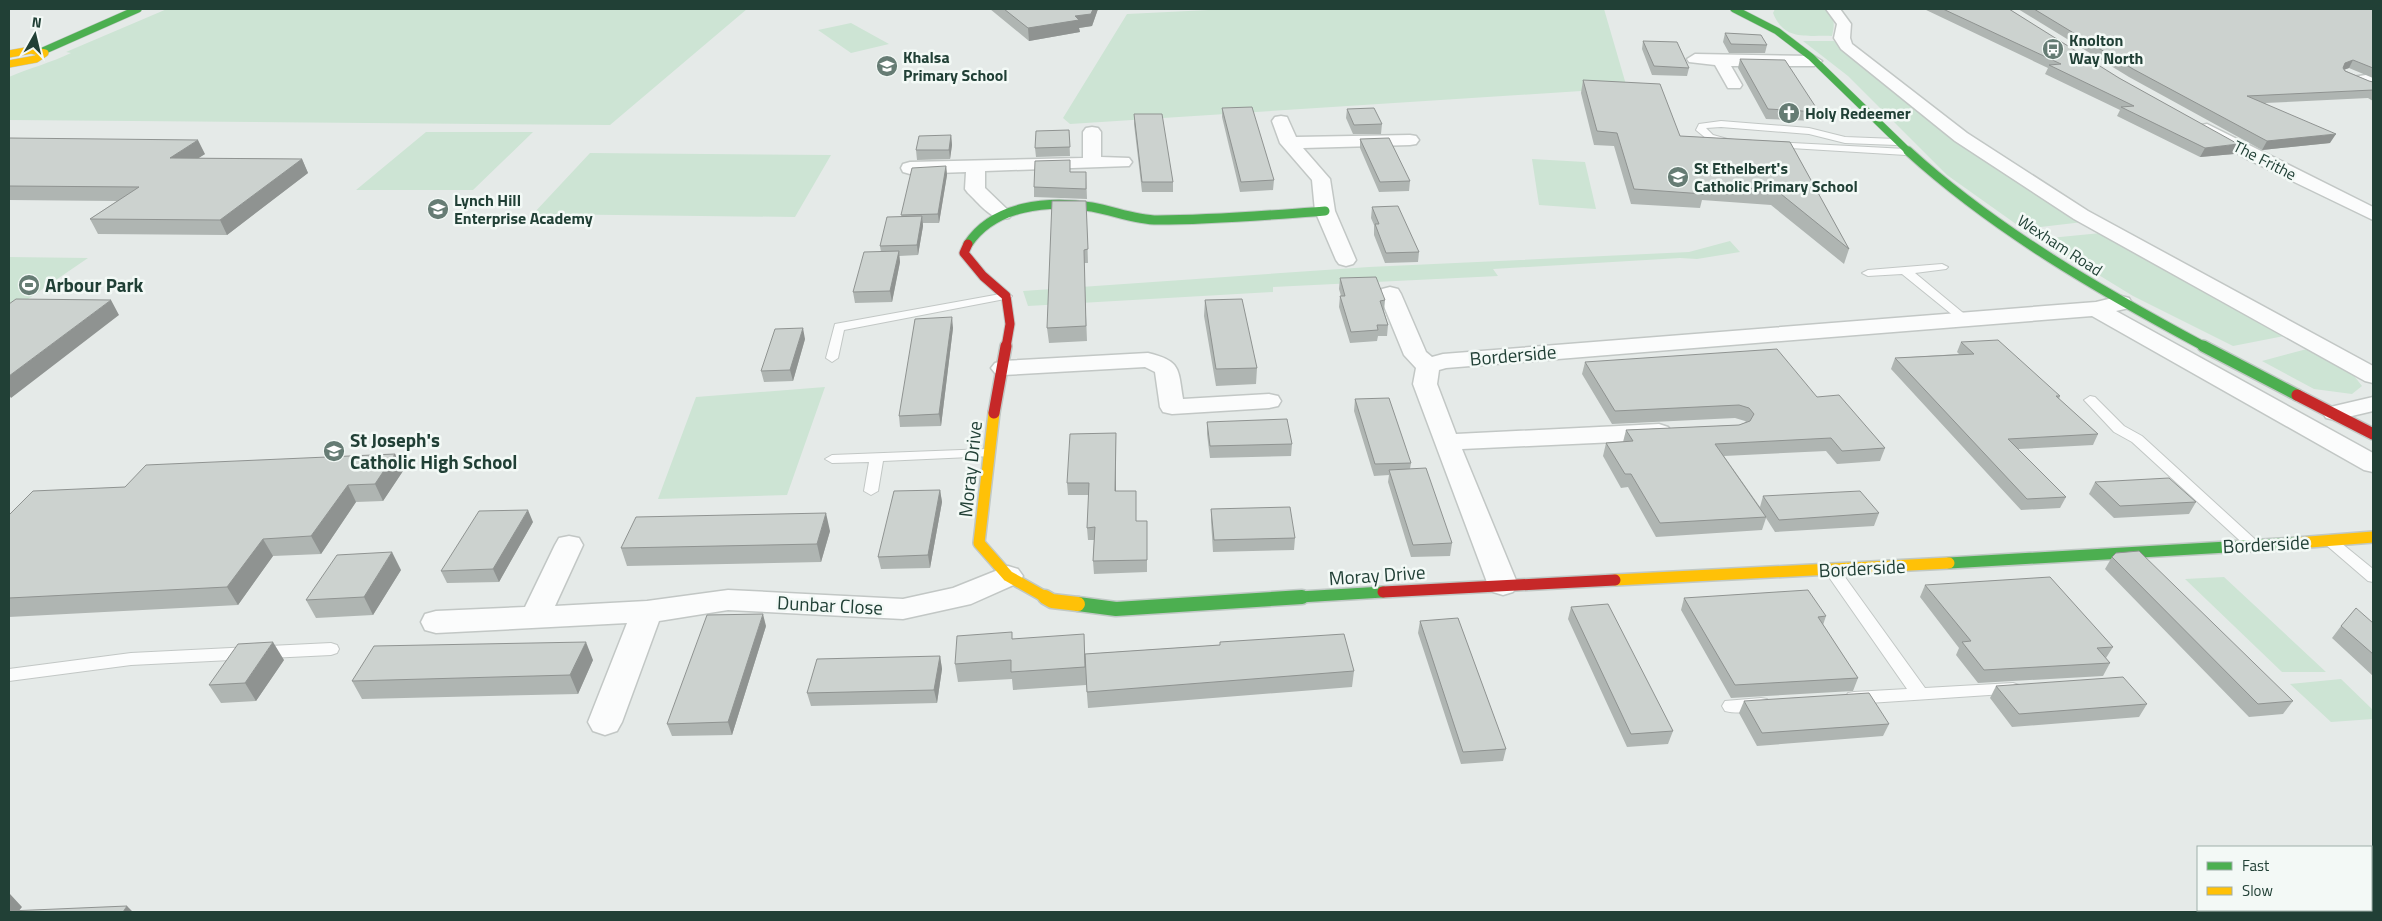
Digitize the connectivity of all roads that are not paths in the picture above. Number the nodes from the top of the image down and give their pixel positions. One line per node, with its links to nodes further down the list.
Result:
1 (138, 9): 7 (street)
2 (1733, 9): 3 (street); 6 (street, Wexham Road)
3 (1758, 9)
4 (1763, 9): 6 (street)
5 (1833, 9): 41 (street)
6 (1768, 26): 11 (street, Wexham Road)
7 (64, 40): 8 (street); 8 (street)
8 (13, 58)
9 (1695, 59): 10 (street)
10 (1721, 61): 11 (street); 12 (street)
11 (1814, 61): 17 (street, Wexham Road)
12 (1734, 85)
13 (1280, 121): 18 (street)
14 (2196, 123): 28 (street, The Frithe)
15 (1092, 132): 23 (street)
16 (1410, 140): 18 (street)
17 (1896, 142): 19 (lane); 21 (street, Wexham Road)
18 (1289, 143): 26 (street)
19 (1740, 143)
20 (1768, 144): 21 (lane)
21 (1906, 152): 35 (street, Wexham Road)
22 (1123, 162): 23 (street)
23 (1092, 163): 24 (street)
24 (976, 165): 25 (street); 27 (street)
25 (910, 168)
26 (1325, 211): 27 (street); 29 (street)
27 (1002, 214): 34 (street)
28 (2373, 214)
29 (1346, 260)
30 (1942, 267): 31 (lane)
31 (1905, 270): 32 (lane); 37 (lane)
32 (1868, 273)
33 (1390, 294): 39 (street)
34 (1006, 296): 38 (lane); 40 (street, Moray Drive)
35 (2121, 303): 36 (street, Borderside); 45 (street, Wexham Road)
36 (2096, 309): 37 (street, Borderside); 52 (street)
37 (1964, 319): 39 (street, Borderside)
38 (832, 358)
39 (1428, 366): 48 (street)
40 (1003, 368): 43 (street); 49 (street, Moray Drive)
41 (2373, 376)
42 (2090, 400): 57 (lane)
43 (1270, 402)
44 (2373, 404): 45 (street)
45 (2335, 413): 47 (street, Wexham Road)
46 (1685, 430): 48 (street)
47 (2373, 434)
48 (1446, 442): 61 (street)
49 (987, 453): 50 (lane); 59 (street, Moray Drive)
50 (877, 458): 51 (lane); 53 (lane)
51 (832, 460)
52 (2373, 464)
53 (871, 491)
54 (2373, 537): 55 (street, Borderside)
55 (2330, 541): 57 (street, Borderside); 60 (lane)
56 (569, 545): 63 (street)
57 (2253, 545): 58 (street, Borderside)
58 (1832, 570): 61 (street, Borderside); 68 (lane)
59 (1008, 576): 61 (street, Moray Drive); 62 (street, Dunbar Close)
60 (2373, 577)
61 (1502, 585)
62 (647, 612): 63 (street, Dunbar Close); 72 (street)
63 (535, 617): 64 (street, Dunbar Close)
64 (436, 622)
65 (331, 649): 66 (lane)
66 (9, 675)
67 (2026, 688): 68 (lane)
68 (1920, 694): 69 (lane)
69 (1841, 699)
70 (1781, 703): 71 (lane)
71 (1731, 706)
72 (605, 722)

